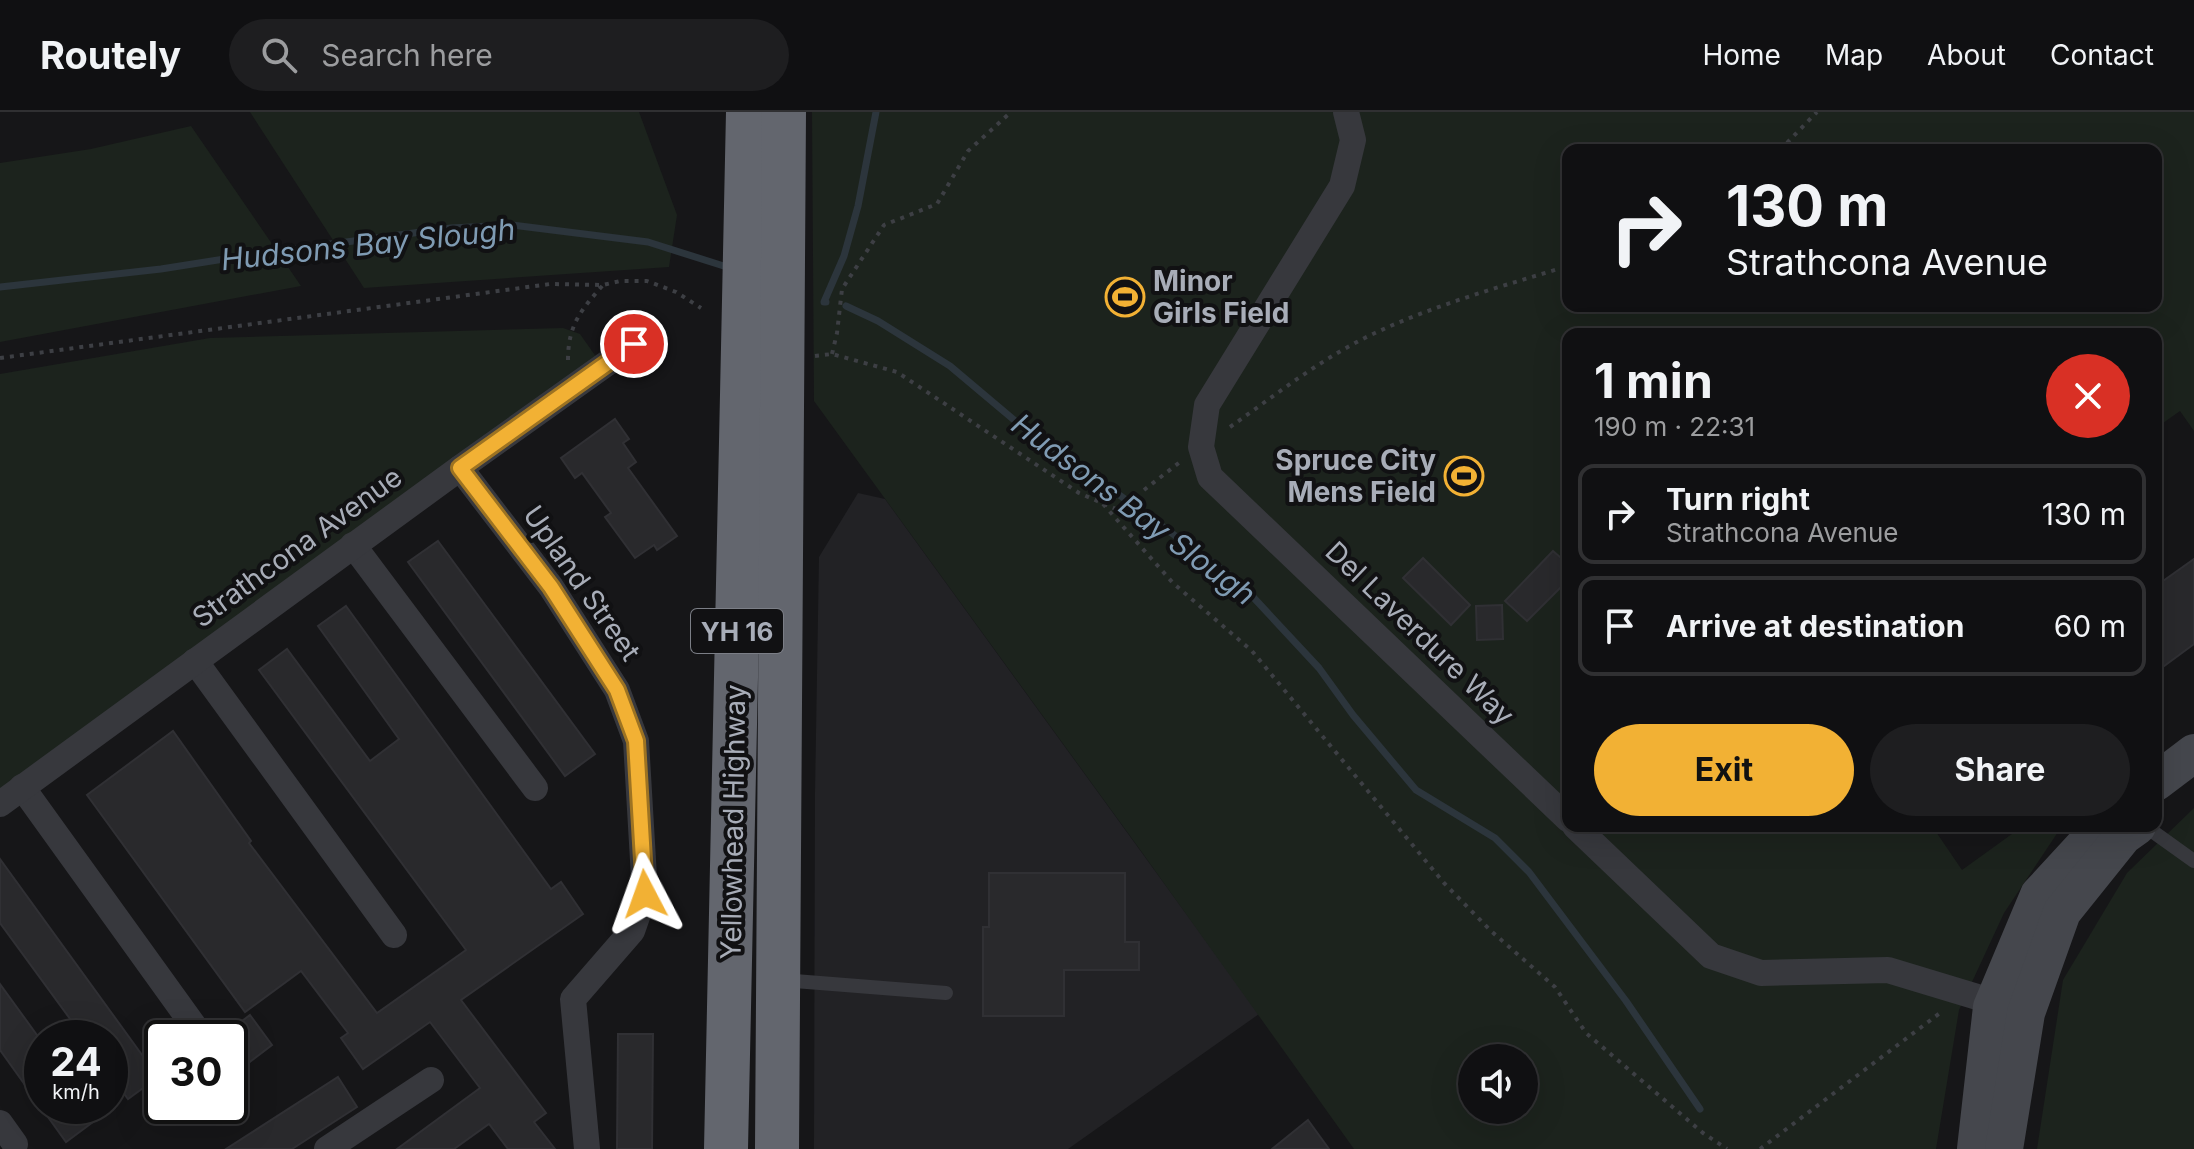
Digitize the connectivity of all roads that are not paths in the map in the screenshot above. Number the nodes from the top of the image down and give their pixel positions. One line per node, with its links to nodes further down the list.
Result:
1 (748, 112): 29 (highway, Yellowhead Highway / YH 16)
2 (784, 112): 22 (highway, Yellowhead Highway / YH 16)
3 (1346, 112): 15 (street, Del Laverdure Way)
4 (634, 344): 5 (street, Strathcona Avenue)
5 (460, 468): 6 (street, Strathcona Avenue); 28 (street, Upland Street)
6 (353, 545): 7 (street, Strathcona Avenue); 12 (street)
7 (195, 661): 11 (street, Strathcona Avenue); 21 (street)
8 (2194, 753): 9 (street)
9 (2162, 777)
10 (2194, 783): 14 (street)
11 (22, 787): 13 (street, Strathcona Avenue); 25 (street)
12 (535, 788)
13 (0, 804)
14 (2162, 807)
15 (1562, 813)
16 (1581, 832): 24 (street)
17 (2097, 832): 24 (street)
18 (2129, 832): 24 (street)
19 (2153, 832): 20 (lane)
20 (2194, 861)
21 (394, 935)
22 (778, 980): 23 (lane); 30 (highway, Yellowhead Highway / YH 16)
23 (946, 993)
24 (1995, 1003): 31 (street); 32 (street)
25 (190, 1020)
26 (431, 1080): 27 (street)
27 (327, 1149)
28 (587, 1149)
29 (726, 1149)
30 (777, 1149)
31 (1976, 1149)
32 (2004, 1149)

